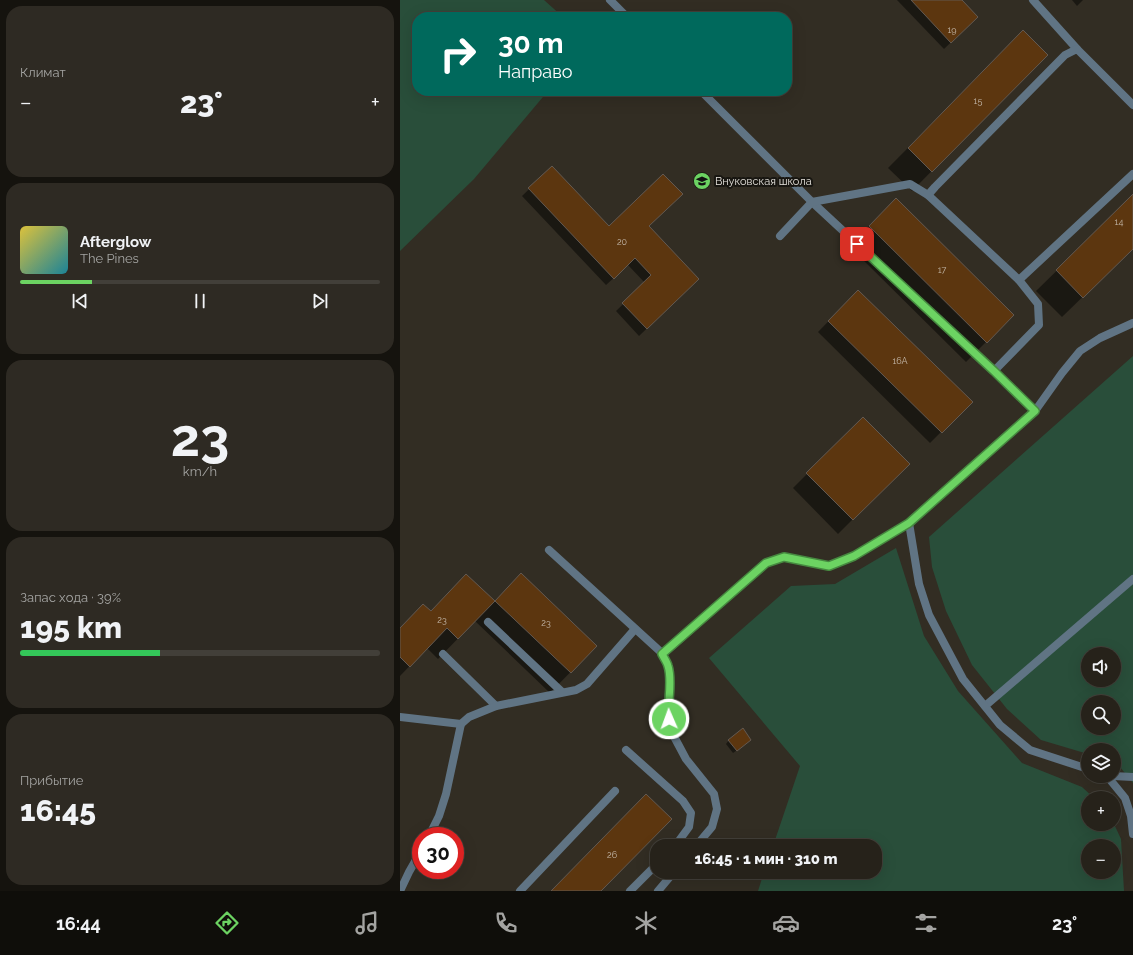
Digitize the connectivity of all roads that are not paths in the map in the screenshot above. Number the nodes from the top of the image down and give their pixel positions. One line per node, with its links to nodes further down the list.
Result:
1 (610, 0): 3 (street)
2 (1033, 0): 4 (street)
3 (622, 12)
4 (1077, 49): 6 (street); 8 (street)
5 (706, 96): 9 (street)
6 (1133, 105)
7 (1133, 174): 11 (street)
8 (928, 195): 9 (street); 11 (street)
9 (812, 202): 10 (street); 13 (street)
10 (780, 236)
11 (1019, 280): 13 (street)
12 (1133, 323): 14 (street)
13 (994, 371): 14 (street)
14 (1035, 411): 15 (street)
15 (909, 523): 21 (street); 24 (street)
16 (549, 550): 19 (street)
17 (1133, 579): 24 (street)
18 (488, 622): 22 (street)
19 (635, 629): 21 (street); 22 (street)
20 (442, 654): 23 (street)
21 (662, 654): 36 (street)
22 (562, 692): 23 (street)
23 (496, 706): 26 (street)
24 (985, 706): 28 (street)
25 (400, 717): 26 (street)
26 (461, 724): 33 (street)
27 (626, 750): 35 (street)
28 (1081, 767)
29 (1121, 776): 30 (street)
30 (1133, 777)
31 (1113, 783): 34 (street)
32 (615, 791): 41 (street)
33 (434, 827)
34 (1133, 834)
35 (680, 839)
36 (702, 839)
37 (412, 867): 40 (street)
38 (650, 871): 42 (street)
39 (668, 879): 43 (street)
40 (400, 891)
41 (520, 891)
42 (630, 891)
43 (658, 891)

